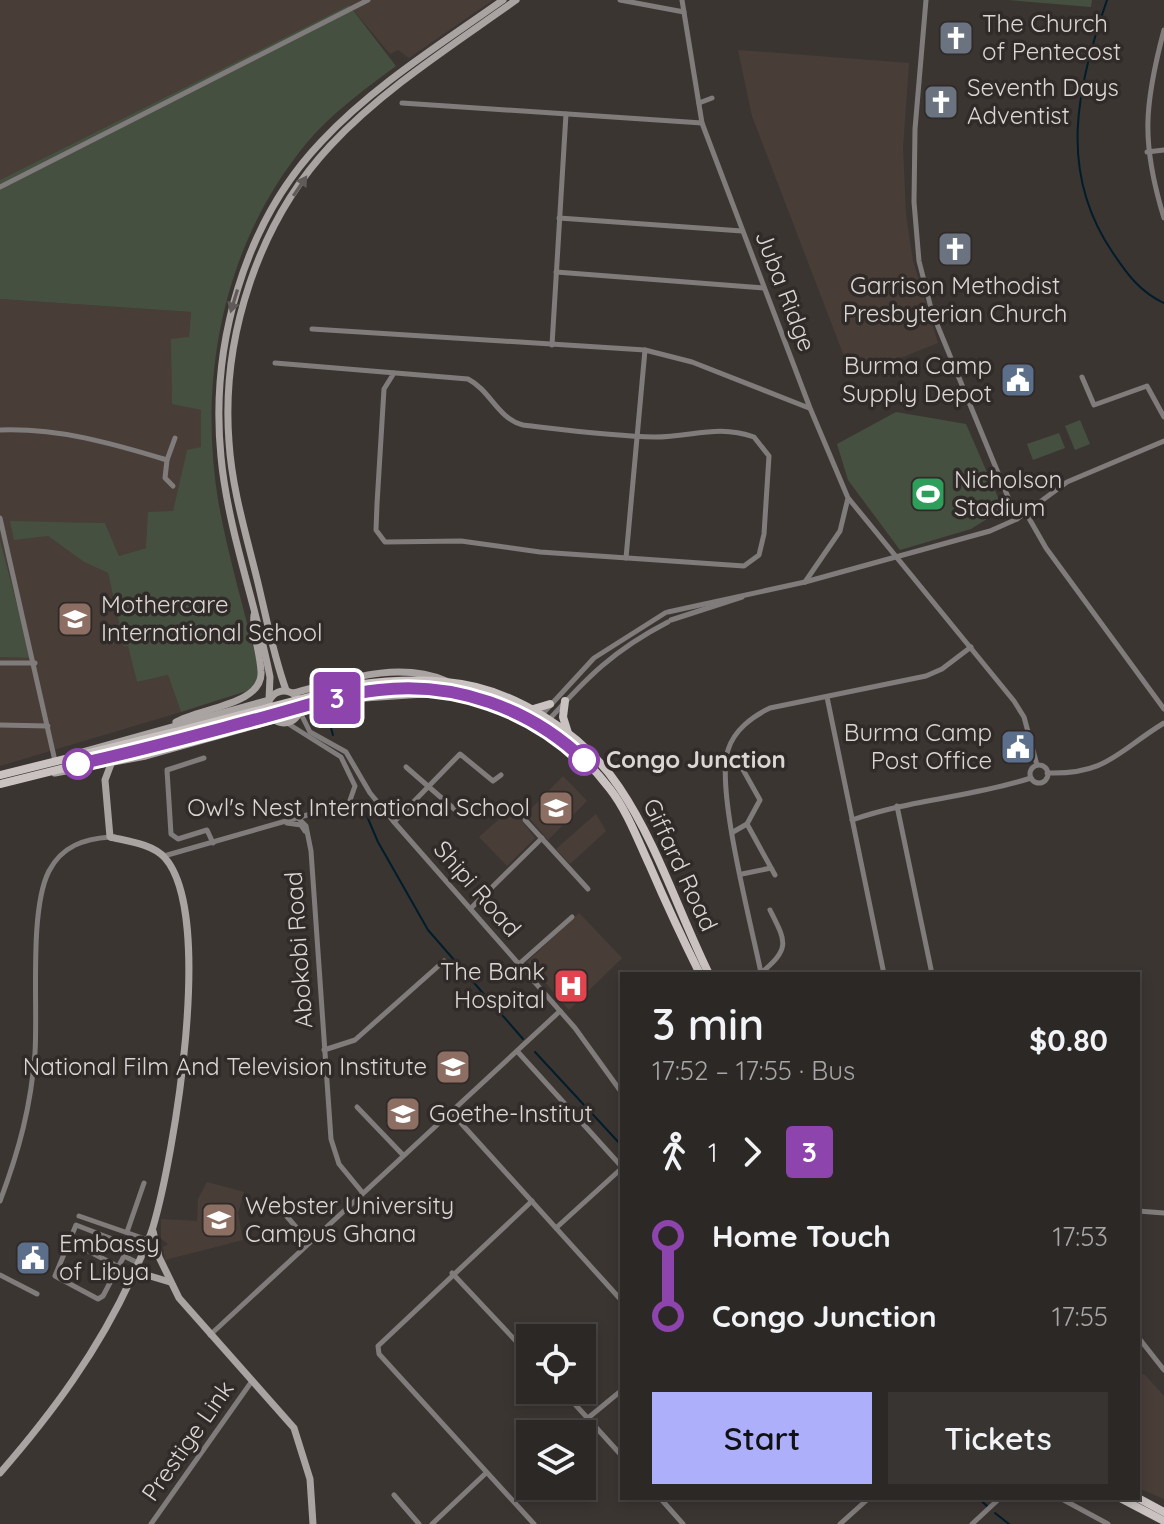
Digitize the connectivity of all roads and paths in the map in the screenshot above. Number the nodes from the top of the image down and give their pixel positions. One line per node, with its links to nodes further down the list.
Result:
1 (368, 0): 16 (street)
2 (503, 0): 44 (main road, one-way to 44)
3 (516, 0): 49 (main road, one-way to 3)
4 (620, 0): 7 (street)
5 (682, 0): 7 (street, Juba Ridge)
6 (926, 0): 39 (street)
7 (684, 12): 11 (street, Juba Ridge)
8 (1164, 30): 15 (street)
9 (712, 98): 11 (street)
10 (402, 103): 12 (street)
11 (699, 103): 13 (street, Juba Ridge)
12 (566, 114): 13 (street); 17 (street)
13 (702, 123): 19 (street, Juba Ridge)
14 (1164, 150): 15 (street)
15 (1147, 152): 18 (street)
16 (0, 187)
17 (559, 218): 19 (street); 20 (street)
18 (1164, 218)
19 (742, 231): 21 (street, Juba Ridge)
20 (556, 272): 21 (street); 23 (street)
21 (764, 288): 28 (street, Juba Ridge)
22 (312, 329): 23 (street)
23 (552, 345): 24 (street)
24 (645, 350): 28 (street); 31 (street)
25 (275, 363): 26 (street)
26 (394, 373): 31 (street); 41 (street)
27 (1082, 377): 29 (street)
28 (810, 408): 36 (street, Juba Ridge)
29 (1164, 417)
30 (0, 430): 34 (street)
31 (636, 435): 41 (street); 41 (street)
32 (175, 438): 34 (street)
33 (1164, 441): 37 (street)
34 (167, 460): 35 (street)
35 (173, 486)
36 (848, 498): 40 (street, Juba Ridge); 42 (street)
37 (1026, 513): 39 (street); 54 (street)
38 (0, 518): 47 (street)
39 (1017, 519): 40 (street)
40 (898, 555): 42 (street); 45 (street, Juba Ridge)
41 (626, 558)
42 (805, 582): 43 (street)
43 (744, 596): 52 (street); 53 (street)
44 (255, 609): 51 (main road); 63 (main road)
45 (971, 647): 50 (street); 69 (street, Juba Ridge)
46 (0, 663): 47 (street)
47 (35, 663): 62 (street)
48 (449, 686): 49 (main road, Giffard Road); 55 (main road, Giffard Road); 56 (main road, Giffard Road); 58 (main road, Giffard Road); 63 (main road, Giffard Road, bridge)
49 (289, 692): 51 (main road); 56 (main road)
50 (827, 697): 84 (street); 88 (street)
51 (269, 700): 57 (main road); 63 (main road, Giffard Road)
52 (565, 701): 58 (street); 64 (main road)
53 (550, 704): 55 (main road); 58 (street)
54 (1164, 709)
55 (530, 710): 58 (main road, Giffard Road)
56 (300, 712): 59 (main road); 85 (street, Shipi Road)
57 (274, 720): 59 (main road); 68 (main road, Giffard Road)
58 (542, 722): 64 (main road, Giffard Road); 103 (main road, Giffard Road)
59 (287, 723): 82 (street)
60 (1164, 723): 73 (street)
61 (0, 725): 62 (street)
62 (48, 726): 67 (street)
63 (174, 733): 67 (main road, Giffard Road); 72 (main road, Giffard Road)
64 (568, 734): 104 (main road, Giffard Road)
65 (204, 758): 92 (street)
66 (737, 759): 87 (street)
67 (55, 762): 74 (main road, Giffard Road)
68 (111, 764): 71 (main road, Giffard Road); 77 (main road)
69 (1037, 765): 73 (street); 76 (street)
70 (406, 767): 79 (street)
71 (92, 768): 72 (main road, Giffard Road); 77 (main road)
72 (45, 773): 78 (main road, Giffard Road)
73 (1047, 773): 76 (street)
74 (0, 775)
75 (501, 775): 79 (street)
76 (1031, 778): 80 (street)
77 (105, 780): 89 (main road)
78 (0, 784)
79 (428, 787): 81 (street); 85 (street)
80 (897, 806): 84 (street); 108 (street)
81 (460, 814)
82 (295, 819): 86 (street); 91 (street, Abokobi Road)
83 (525, 820): 90 (street)
84 (852, 820): 107 (street)
85 (394, 822): 98 (street, Shipi Road)
86 (278, 824): 91 (street, Abokobi Road); 92 (street)
87 (747, 824): 88 (street); 94 (street)
88 (733, 832): 95 (street)
89 (110, 837): 93 (main road); 120 (street)
90 (542, 838): 97 (street); 98 (street)
91 (308, 839): 110 (street, Abokobi Road)
92 (213, 843): 93 (street)
93 (164, 856): 127 (main road)
94 (771, 868): 95 (street); 96 (street)
95 (742, 874): 105 (street)
96 (775, 875)
97 (588, 889)
98 (471, 908): 102 (street, Shipi Road)
99 (770, 910): 106 (street)
100 (572, 917): 102 (street)
101 (444, 961): 110 (street)
102 (519, 964): 109 (street, Shipi Road)
103 (699, 972)
104 (708, 972)
105 (761, 972)
106 (762, 972)
107 (884, 972)
108 (932, 972)
109 (560, 1011): 111 (street); 112 (street, Shipi Road)
110 (324, 1050): 119 (street, Abokobi Road)
111 (517, 1051): 114 (street); 116 (street)
112 (620, 1090)
113 (357, 1107): 115 (street)
114 (450, 1111): 115 (street); 121 (street)
115 (403, 1155): 119 (street)
116 (620, 1166)
117 (620, 1170): 126 (street)
118 (144, 1183): 128 (street)
119 (362, 1192): 131 (street)
120 (0, 1201)
121 (532, 1201): 126 (street); 135 (street)
122 (276, 1204): 131 (street)
123 (1140, 1211): 124 (street)
124 (1164, 1213)
125 (79, 1216): 128 (street)
126 (556, 1228): 140 (street)
127 (152, 1229): 129 (main road); 138 (main road)
128 (127, 1232): 129 (street)
129 (148, 1240): 133 (main road)
130 (69, 1241): 132 (street); 134 (street); 134 (street)
131 (309, 1242): 141 (street)
132 (124, 1256): 133 (street); 134 (street)
133 (138, 1263): 137 (main road)
134 (119, 1267)
135 (452, 1273): 143 (street); 150 (street)
136 (0, 1275): 139 (street)
137 (131, 1279): 138 (main road); 151 (main road)
138 (170, 1282): 141 (main road)
139 (37, 1294)
140 (620, 1299)
141 (210, 1336): 145 (main road)
142 (1140, 1340): 144 (street)
143 (516, 1341)
144 (1164, 1370)
145 (254, 1378): 161 (street, Prestige Link); 162 (main road)
146 (620, 1392): 148 (street)
147 (575, 1404): 148 (street)
148 (588, 1418): 149 (street)
149 (620, 1454)
150 (486, 1472): 164 (street); 165 (street)
151 (0, 1473)
152 (394, 1495): 163 (street)
153 (1140, 1499): 159 (main road)
154 (662, 1500): 166 (street)
155 (867, 1500): 167 (street)
156 (998, 1500): 168 (street)
157 (1064, 1500): 169 (street)
158 (1124, 1500): 160 (main road)
159 (1164, 1512)
160 (1164, 1521)
161 (151, 1524)
162 (313, 1524)
163 (419, 1524)
164 (432, 1524)
165 (534, 1524)
166 (683, 1524)
167 (840, 1524)
168 (972, 1524)
169 (1108, 1524)

